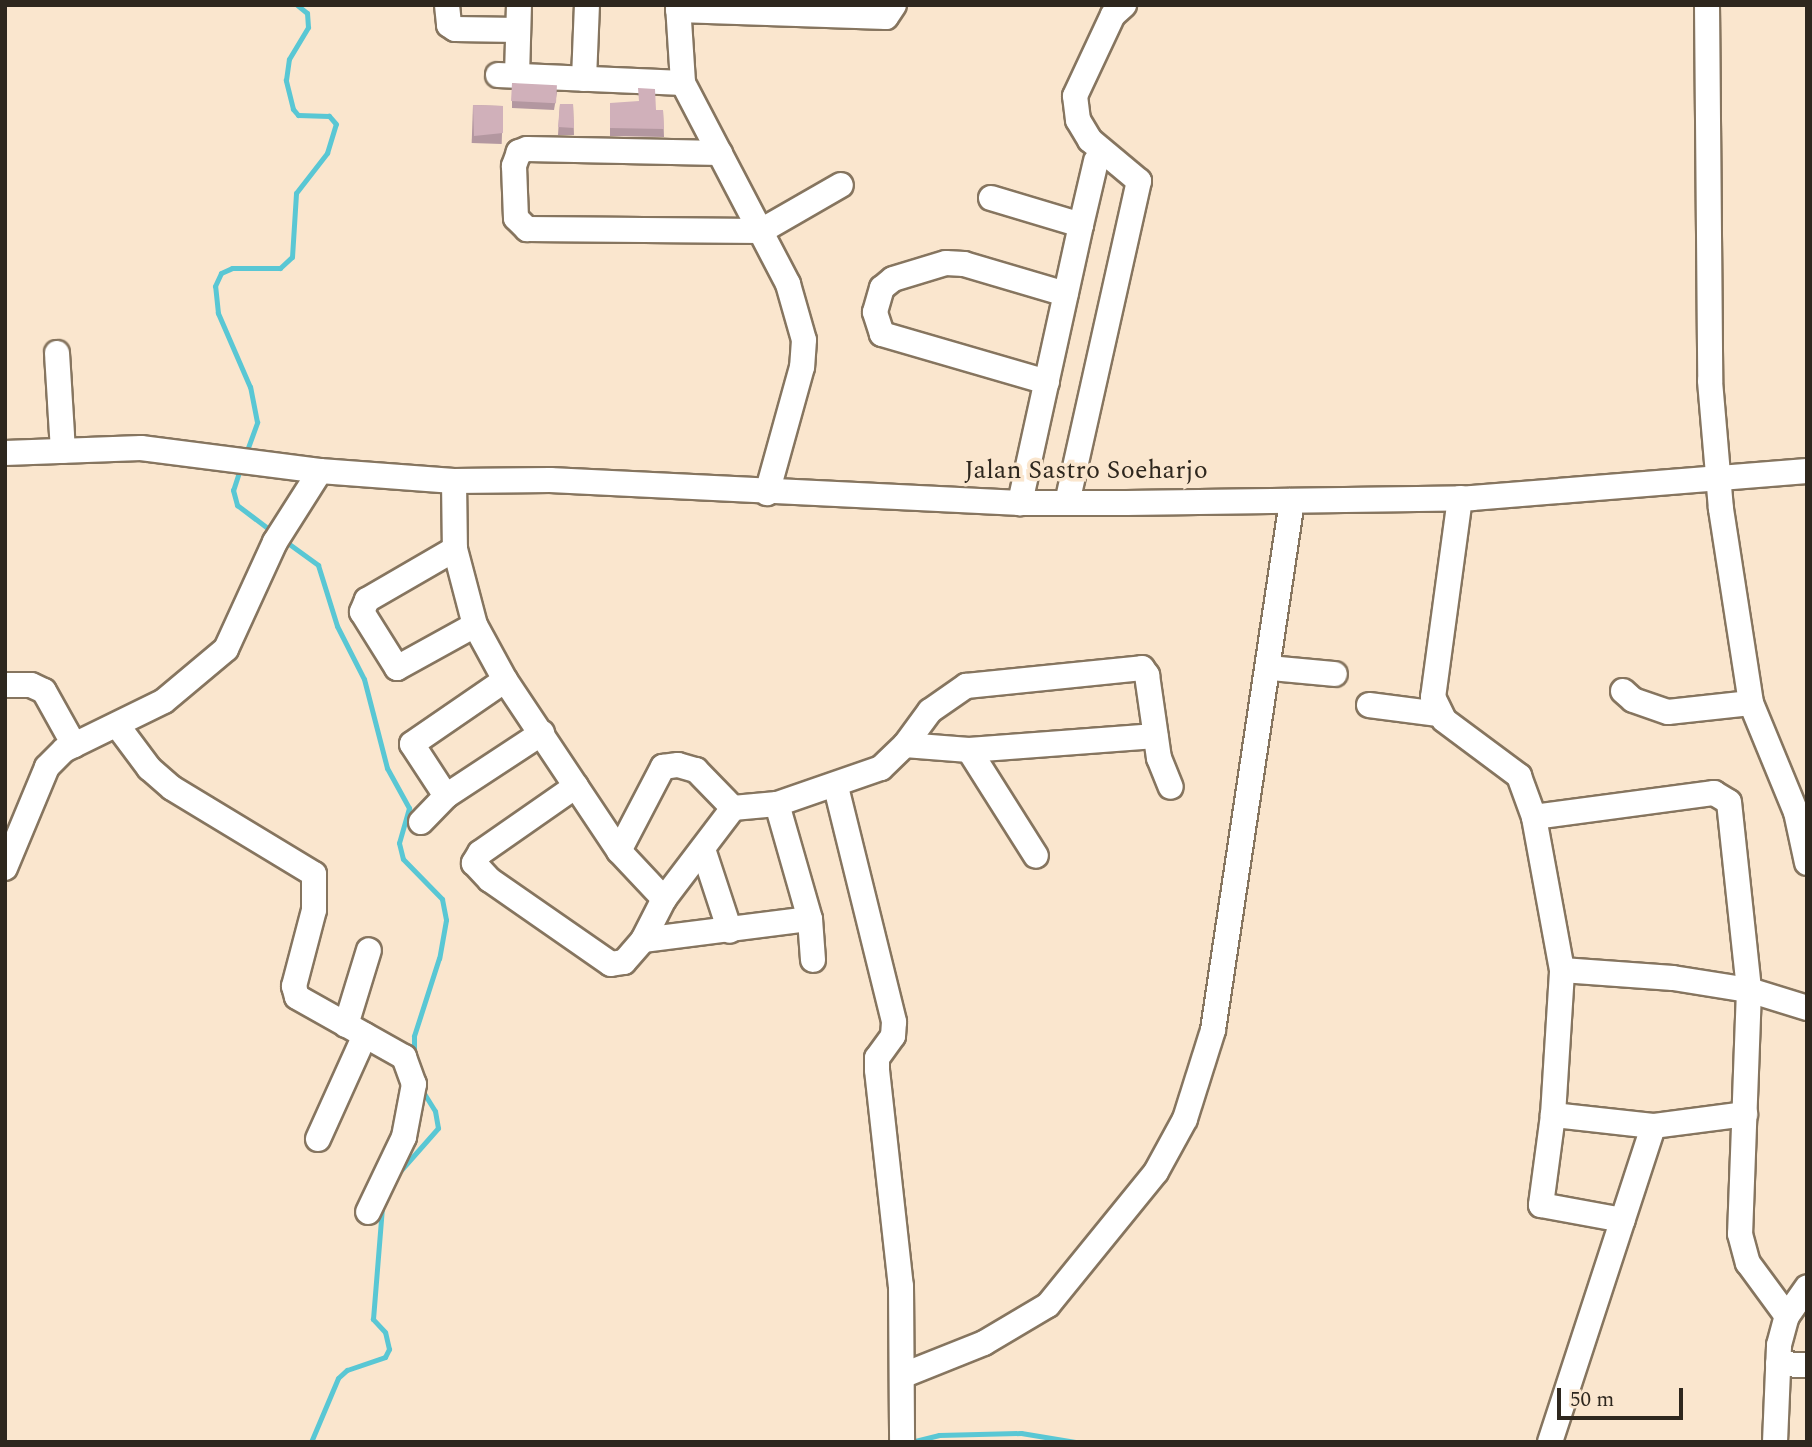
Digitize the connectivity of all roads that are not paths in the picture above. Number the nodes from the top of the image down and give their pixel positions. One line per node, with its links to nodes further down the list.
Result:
1 (447, 5): 10 (street)
2 (519, 5): 10 (street)
3 (587, 5): 11 (street)
4 (894, 5): 9 (street)
5 (1125, 5): 32 (street)
6 (1707, 5): 26 (street)
7 (678, 8): 8 (street); 12 (street)
8 (771, 9): 9 (street)
9 (832, 9)
10 (517, 30): 11 (street)
11 (584, 79): 12 (street)
12 (683, 83): 13 (street)
13 (720, 153): 18 (street); 18 (street)
14 (1096, 161): 17 (street)
15 (841, 185): 18 (street)
16 (990, 198): 17 (street)
17 (1081, 225): 19 (street)
18 (761, 231): 28 (street)
19 (1066, 295): 21 (street); 21 (street)
20 (57, 353): 22 (street)
21 (1047, 382): 31 (street)
22 (63, 451): 23 (street, Jalan Sastro Soeharjo); 24 (street, Jalan Sastro Soeharjo)
23 (5, 453)
24 (320, 471): 27 (street, Jalan Sastro Soeharjo); 43 (street)
25 (1807, 471): 26 (street, Jalan Sastro Soeharjo)
26 (1717, 475): 29 (street, Jalan Sastro Soeharjo); 40 (street)
27 (454, 481): 28 (street, Jalan Sastro Soeharjo); 33 (street)
28 (767, 493): 31 (street, Jalan Sastro Soeharjo)
29 (1460, 498): 30 (street, Jalan Sastro Soeharjo); 42 (street)
30 (1292, 501): 32 (street, Jalan Sastro Soeharjo); 35 (street)
31 (1020, 503): 32 (street, Jalan Sastro Soeharjo)
32 (1067, 503)
33 (455, 549): 34 (street); 34 (street)
34 (475, 625): 37 (street)
35 (1270, 668): 36 (street); 83 (street)
36 (1335, 674)
37 (505, 680): 44 (street); 52 (street)
38 (5, 685): 46 (street)
39 (1623, 691): 40 (street)
40 (1751, 703): 55 (street)
41 (1369, 705): 42 (street)
42 (1438, 714): 56 (street)
43 (117, 725): 46 (street); 72 (street)
44 (542, 733): 49 (street); 52 (street)
45 (1154, 736): 47 (street); 48 (street); 51 (street)
46 (74, 745): 62 (street)
47 (905, 746): 48 (street); 50 (street)
48 (969, 750): 60 (street)
49 (576, 786): 59 (street); 66 (street)
50 (836, 787): 53 (street); 83 (street)
51 (1171, 787)
52 (446, 796): 57 (street)
53 (777, 804): 54 (street); 64 (street)
54 (733, 808): 58 (street); 59 (street)
55 (1802, 810): 61 (street)
56 (1534, 817): 69 (street); 70 (street)
57 (421, 822)
58 (703, 849): 63 (street); 65 (street)
59 (620, 851): 63 (street)
60 (1036, 856)
61 (1807, 863)
62 (5, 868)
63 (664, 899): 66 (street)
64 (810, 919): 65 (street); 68 (street)
65 (730, 931): 66 (street)
66 (643, 940)
67 (369, 950): 72 (street)
68 (813, 960)
69 (1562, 970): 70 (street); 74 (street)
70 (1749, 990): 71 (street); 73 (street)
71 (1807, 1008)
72 (356, 1030): 76 (street); 77 (street)
73 (1745, 1114): 75 (street); 80 (street)
74 (1553, 1115): 75 (street); 78 (street)
75 (1653, 1126): 78 (street)
76 (318, 1139)
77 (368, 1212)
78 (1623, 1220): 85 (street)
79 (1807, 1287): 80 (street)
80 (1787, 1316): 81 (street)
81 (1778, 1364): 82 (street); 86 (street)
82 (1807, 1365)
83 (904, 1375): 84 (street)
84 (902, 1435)
85 (1550, 1442)
86 (1775, 1442)

